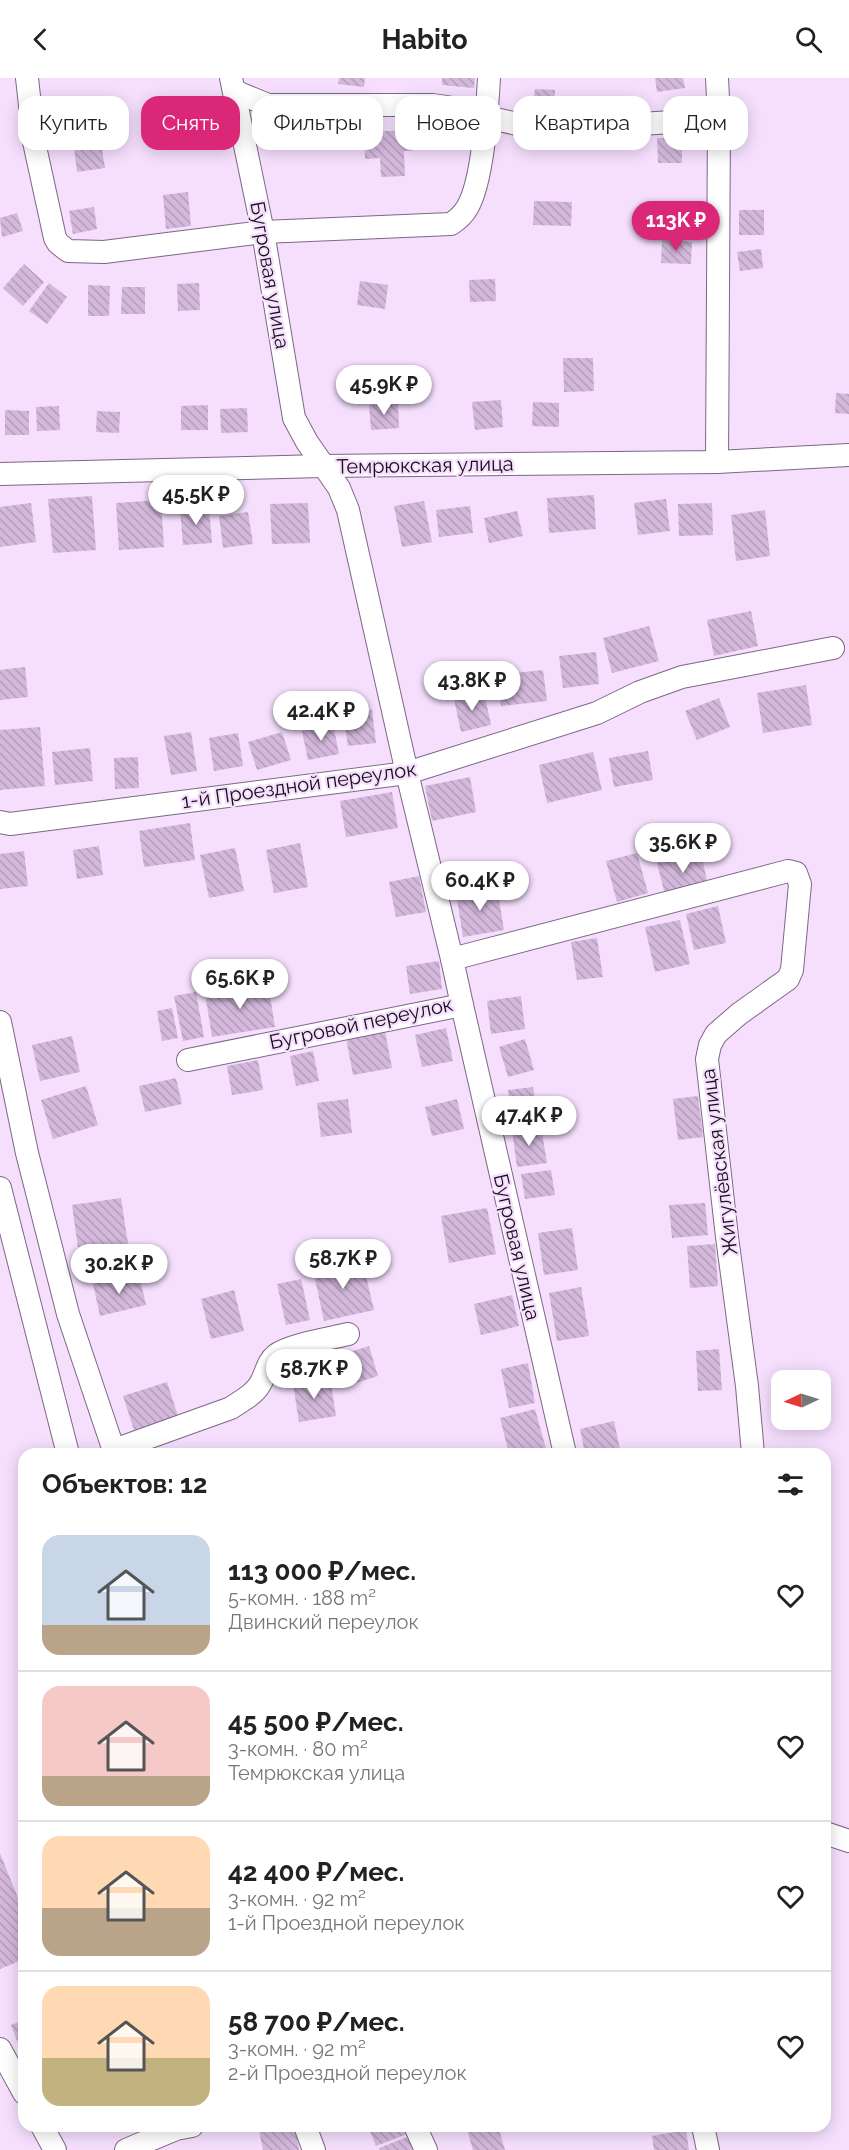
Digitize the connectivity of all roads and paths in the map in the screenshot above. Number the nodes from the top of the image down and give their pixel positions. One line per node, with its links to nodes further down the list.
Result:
1 (27, 78): 12 (street)
2 (489, 78): 5 (street)
3 (717, 78): 6 (street)
4 (233, 85): 7 (street); 12 (street, Бугровая улица)
5 (488, 96)
6 (718, 96)
7 (395, 105)
8 (501, 120): 9 (street)
9 (663, 123)
10 (481, 150): 12 (street)
11 (719, 150): 14 (street)
12 (263, 232): 15 (street, Бугровая улица)
13 (849, 455): 14 (street, Темрюкская улица)
14 (717, 462): 15 (street, Темрюкская улица)
15 (322, 466): 16 (street, Темрюкская улица); 18 (street, Бугровая улица)
16 (0, 474)
17 (833, 648): 18 (street, 1-й Проездной переулок)
18 (407, 773): 19 (street, 1-й Проездной переулок); 20 (street)
19 (0, 822)
20 (452, 958): 21 (street, Бугровой переулок); 31 (street, Жигулёвская улица)
21 (462, 1005): 23 (street, Бугровой переулок); 30 (street, Бугровая улица)
22 (0, 1022): 28 (street)
23 (188, 1060)
24 (0, 1188): 25 (street)
25 (7, 1247): 27 (street)
26 (348, 1334): 29 (street)
27 (66, 1448)
28 (114, 1448)
29 (126, 1448)
30 (564, 1448)
31 (752, 1448)
32 (831, 1835): 33 (street)
33 (849, 1841)
34 (0, 2049): 35 (street)
35 (18, 2082)
36 (45, 2132): 41 (street)
37 (169, 2132): 42 (street)
38 (306, 2132): 43 (street)
39 (418, 2132): 44 (street)
40 (704, 2132): 45 (street)
41 (55, 2150)
42 (126, 2150)
43 (314, 2150)
44 (426, 2150)
45 (708, 2150)

